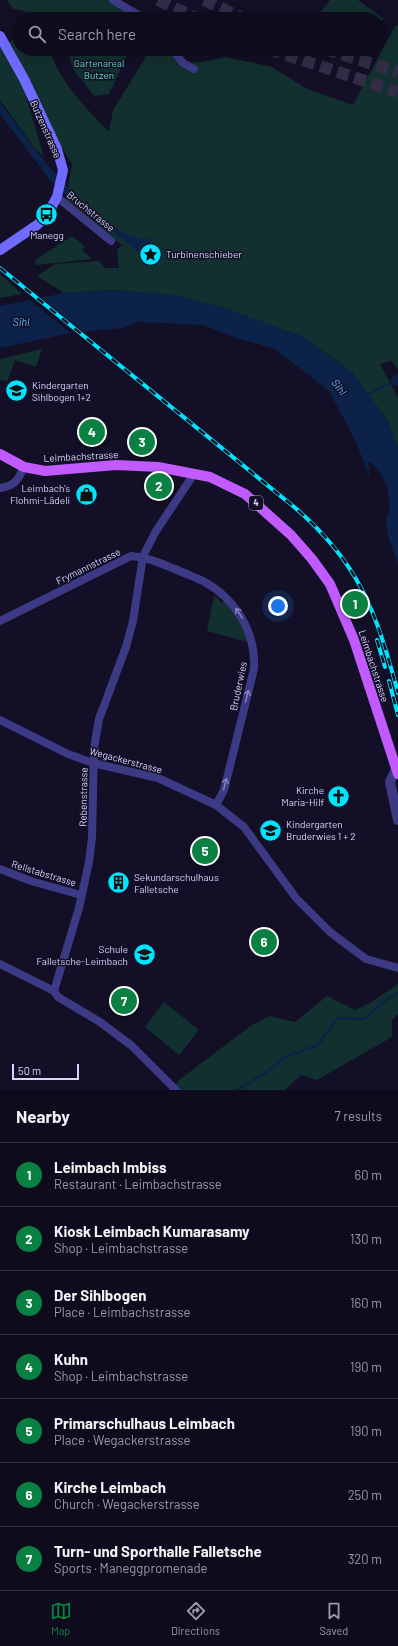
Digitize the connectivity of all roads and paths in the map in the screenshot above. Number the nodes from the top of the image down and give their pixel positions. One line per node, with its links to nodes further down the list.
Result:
1 (113, 0): 2 (street)
2 (133, 12)
3 (0, 36): 6 (main road, Butzenstrasse)
4 (178, 56): 5 (street)
5 (194, 69)
6 (58, 194): 7 (street, Bruchstrasse); 8 (main road, Butzenstrasse)
7 (112, 241)
8 (0, 250)
9 (0, 454): 10 (main road, Leimbachstrasse / 4)
10 (24, 467): 11 (main road, Leimbachstrasse / 4); 12 (street)
11 (194, 474): 13 (street); 17 (main road, Leimbachstrasse / 4)
12 (0, 488)
13 (143, 556): 14 (street, Frymannstrasse); 16 (street, Rebenstrasse); 18 (street, Bruderwies, one-way to 13)
14 (0, 622)
15 (0, 720): 16 (street, Wegackerstrasse)
16 (93, 763): 18 (street, Wegackerstrasse); 21 (street, Rebenstrasse)
17 (397, 771): 19 (street, Leimbachstrasse)
18 (216, 804): 23 (street, Wegackerstrasse)
19 (398, 820)
20 (0, 869): 21 (street, Rellstabstrasse)
21 (82, 895): 24 (street, Rebenstrasse)
22 (0, 964): 24 (street)
23 (398, 968)
24 (54, 992): 25 (street)
25 (176, 1090)

